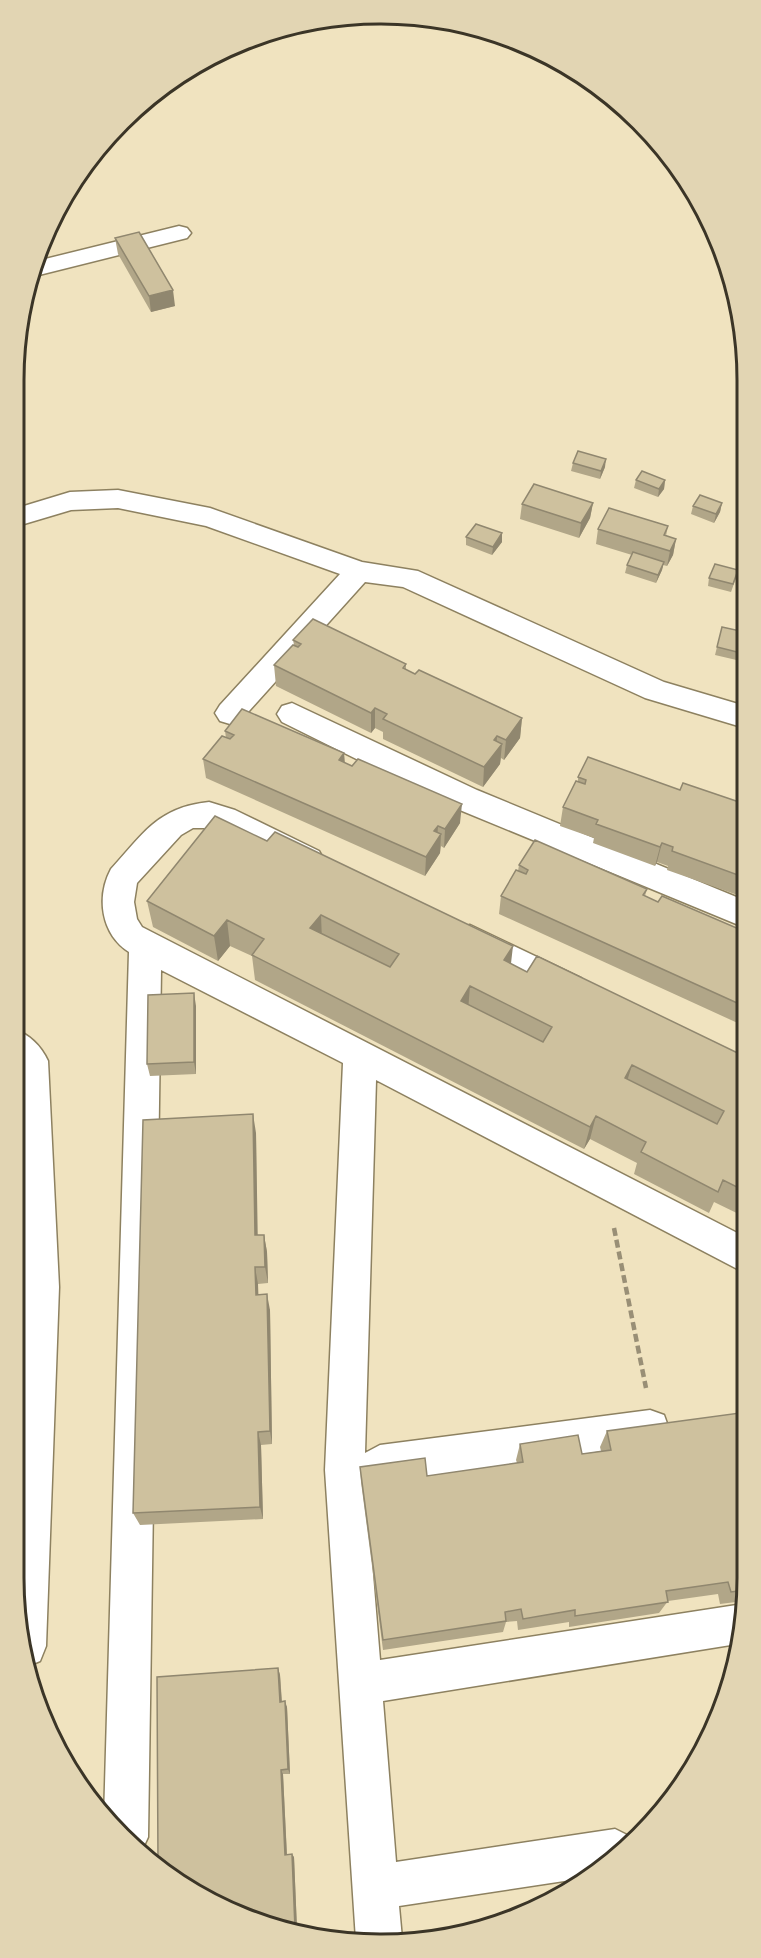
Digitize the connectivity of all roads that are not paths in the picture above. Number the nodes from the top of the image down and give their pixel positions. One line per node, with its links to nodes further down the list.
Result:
1 (179, 232): 2 (street)
2 (43, 267)
3 (24, 515): 4 (street)
4 (359, 571): 5 (street); 7 (street)
5 (230, 713)
6 (292, 714): 9 (street)
7 (737, 715)
8 (330, 871): 11 (street)
9 (737, 911)
10 (448, 928): 12 (street)
11 (146, 946): 14 (street); 21 (street)
12 (597, 1002)
13 (24, 1054): 18 (street)
14 (360, 1055): 15 (street); 17 (street)
15 (737, 1252)
16 (671, 1427): 17 (street)
17 (345, 1470): 20 (street)
18 (26, 1616)
19 (734, 1624): 20 (street)
20 (360, 1684): 23 (street)
21 (126, 1828)
22 (608, 1852): 23 (street)
23 (375, 1887): 24 (street)
24 (379, 1934)

